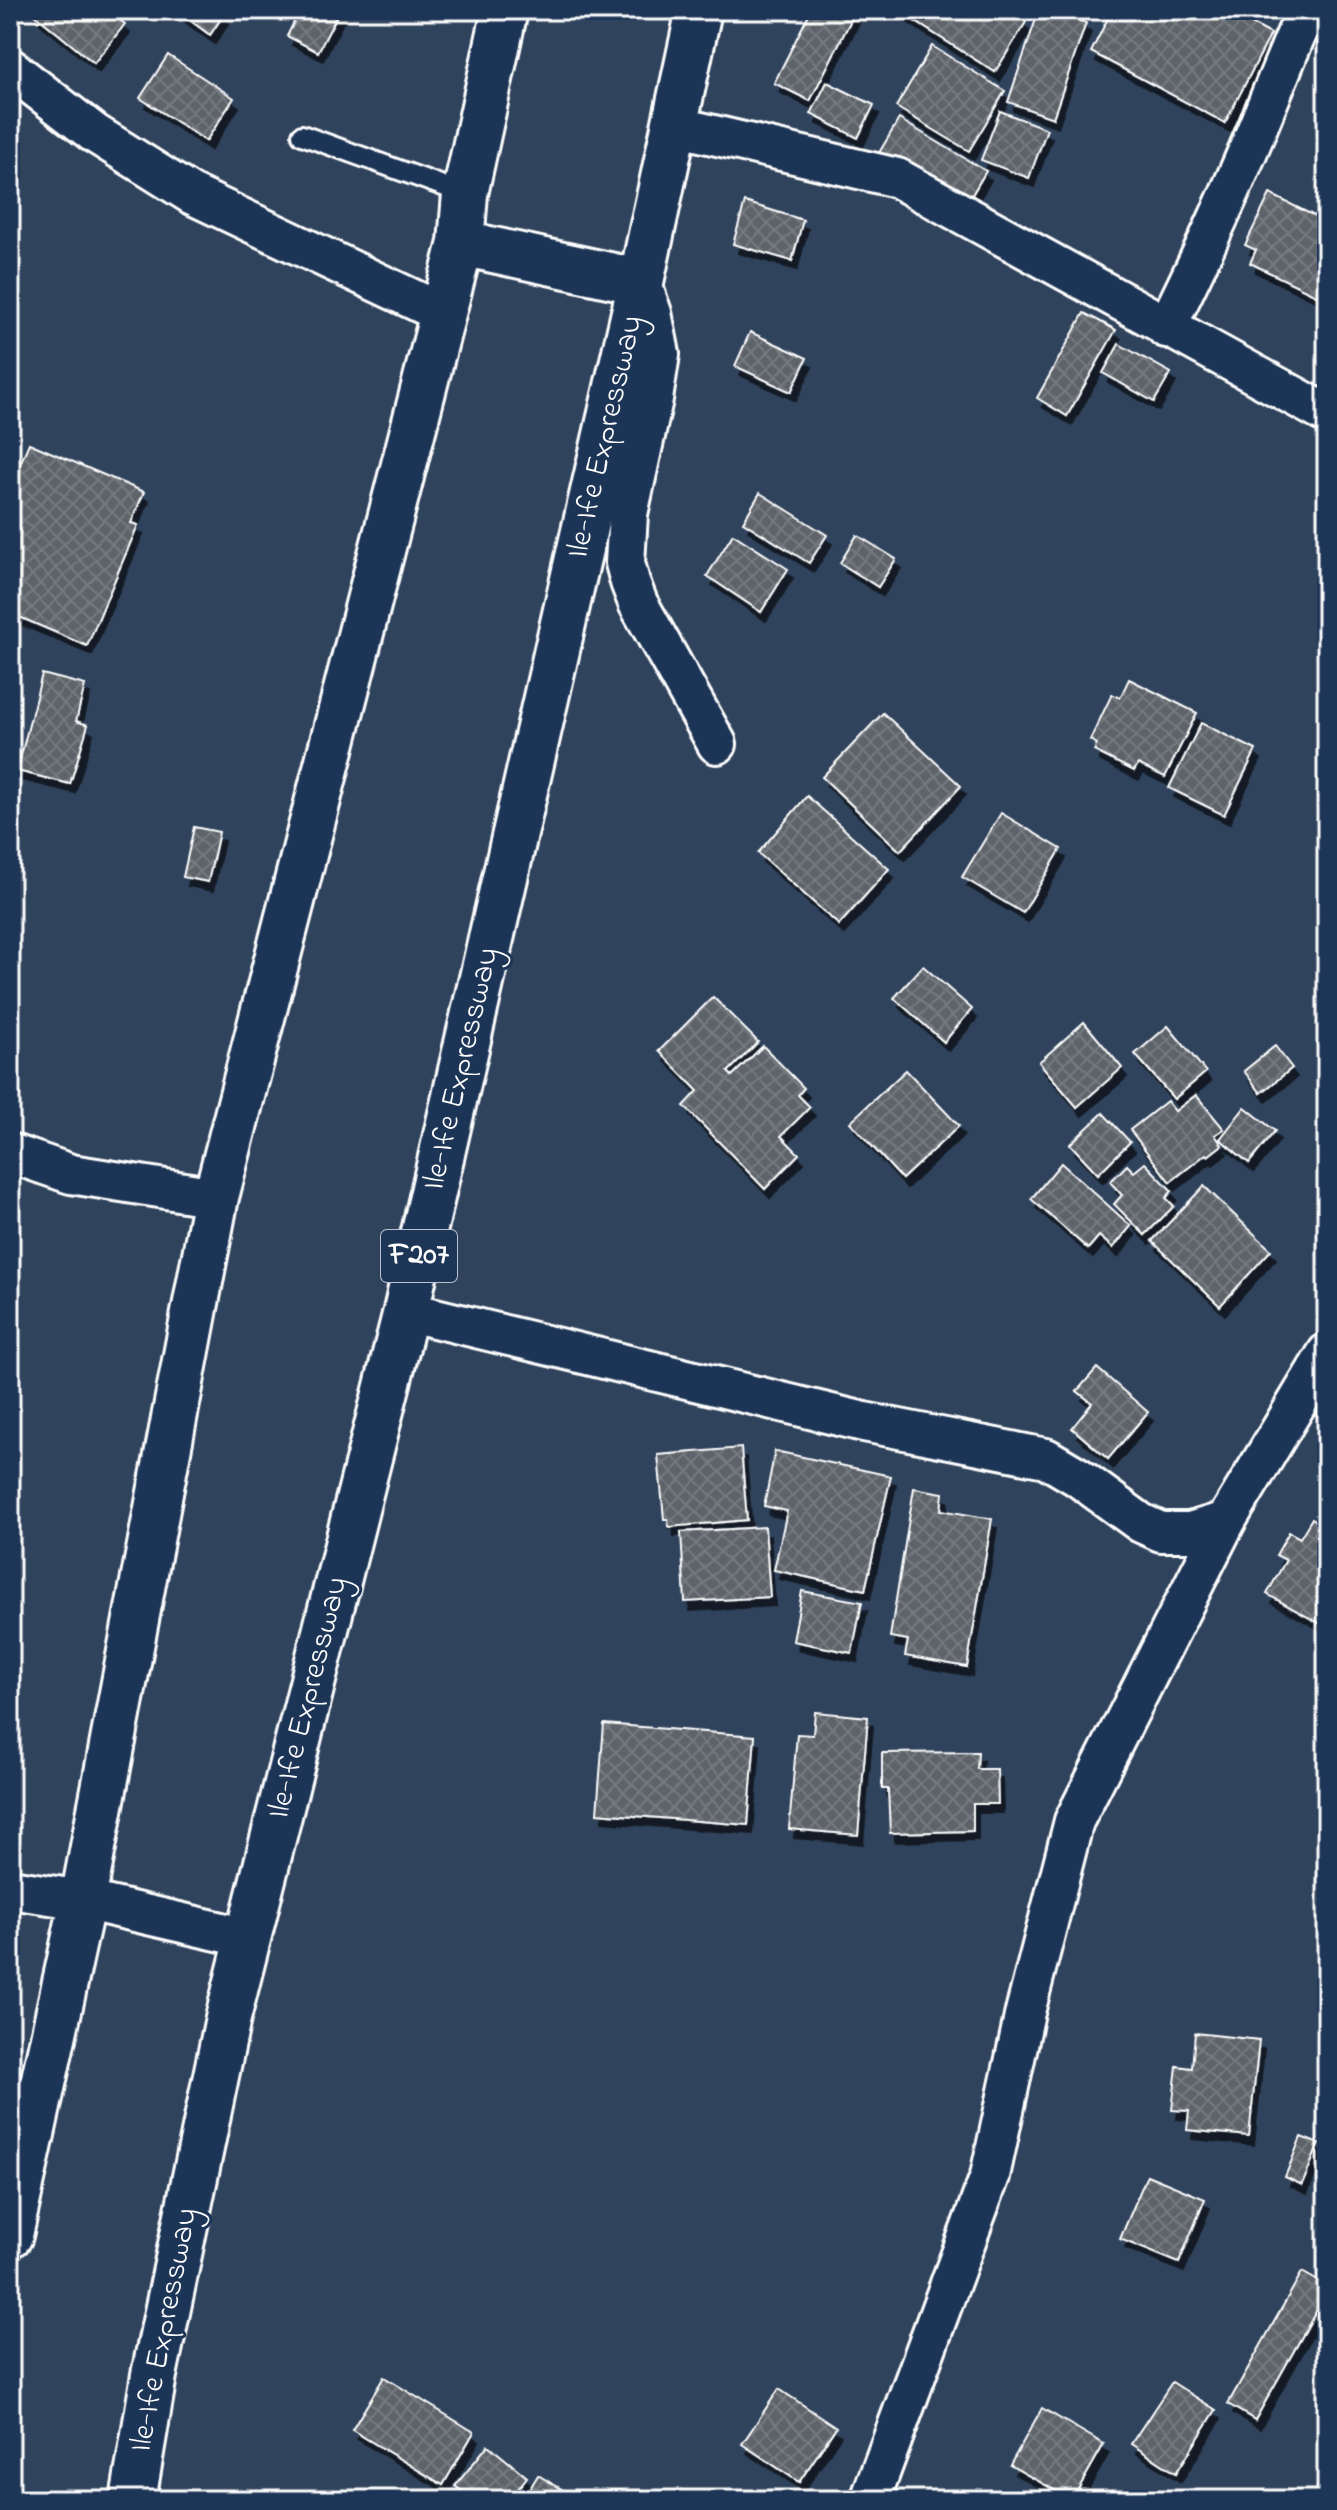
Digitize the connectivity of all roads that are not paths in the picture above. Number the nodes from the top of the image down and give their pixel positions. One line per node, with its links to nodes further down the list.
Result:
1 (505, 10): 7 (main road)
2 (699, 10): 5 (main road, Ile-Ife Expressway / F207)
3 (1307, 10): 11 (street)
4 (10, 68): 10 (street)
5 (675, 126): 9 (main road, Ile-Ife Expressway / F207); 11 (street)
6 (302, 135): 7 (lane)
7 (465, 194): 8 (main road)
8 (461, 243): 9 (main road); 10 (main road)
9 (641, 282): 13 (street); 16 (main road, Ile-Ife Expressway / F207)
10 (444, 314): 15 (main road)
11 (1166, 328): 12 (street)
12 (1327, 414)
13 (717, 744)
14 (10, 1153): 15 (street)
15 (216, 1197): 20 (main road)
16 (406, 1311): 18 (street); 21 (main road, Ile-Ife Expressway / F207)
17 (1327, 1353): 18 (street)
18 (1226, 1521): 24 (street)
19 (10, 1889): 20 (street)
20 (83, 1900): 21 (street); 22 (main road)
21 (248, 1938): 23 (main road, Ile-Ife Expressway / F207)
22 (10, 2235)
23 (133, 2500)
24 (870, 2500)

